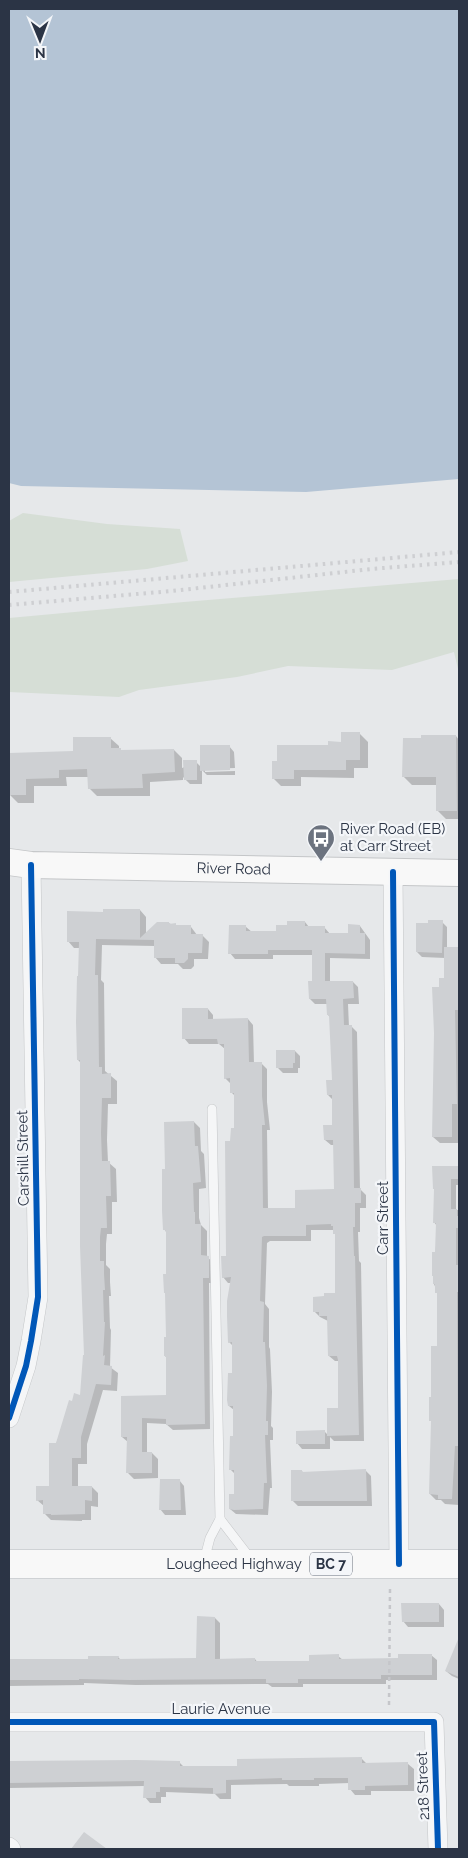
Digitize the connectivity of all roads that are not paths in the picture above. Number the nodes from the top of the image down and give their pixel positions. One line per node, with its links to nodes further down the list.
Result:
1 (20, 864): 2 (street, River Road); 5 (street, Carshill Street)
2 (393, 872): 3 (street, River Road); 11 (street, Carr Street)
3 (459, 873)
4 (212, 1109): 6 (lane)
5 (9, 1418)
6 (220, 1519): 8 (lane); 9 (lane)
7 (9, 1564): 8 (highway, Lougheed Highway / BC 7)
8 (203, 1564): 9 (highway, Lougheed Highway / BC 7)
9 (255, 1564): 11 (highway, Lougheed Highway / BC 7)
10 (459, 1564): 11 (highway, Lougheed Highway / BC 7)
11 (395, 1576)
12 (9, 1722): 13 (street, Laurie Avenue)
13 (434, 1722): 14 (street, 218 Street)
14 (438, 1849)

